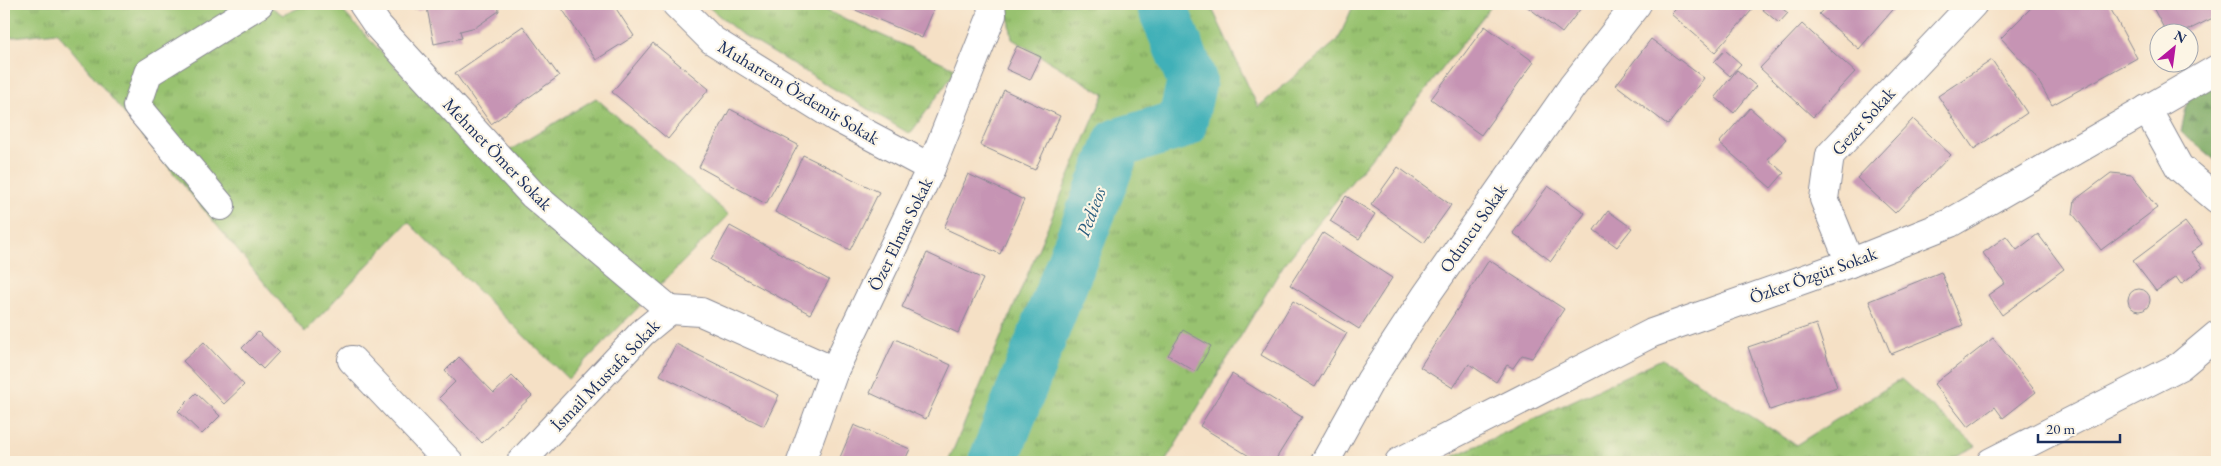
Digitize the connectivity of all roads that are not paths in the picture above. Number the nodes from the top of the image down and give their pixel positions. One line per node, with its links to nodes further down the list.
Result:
1 (259, 4): 11 (street)
2 (363, 4): 13 (street, Mehmet Ömer Sokak)
3 (676, 4): 9 (street, Muharrem Özdemir Sokak)
4 (991, 4): 9 (street, Özer Elmas Sokak)
5 (1637, 4): 17 (street, Oduncu Sokak)
6 (1973, 4): 12 (street, Gezer Sokak)
7 (2217, 69): 8 (street, Özker Özgür Sokak)
8 (2147, 109): 10 (street); 12 (street, Özker Özgür Sokak)
9 (931, 168): 16 (street, Özer Elmas Sokak)
10 (2217, 199)
11 (221, 206)
12 (1850, 263): 21 (street, Özker Özgür Sokak)
13 (670, 310): 16 (street); 19 (street, İsmail Mustafa Sokak)
14 (2217, 335): 22 (street)
15 (352, 360): 18 (street)
16 (834, 371): 20 (street, Özer Elmas Sokak)
17 (1329, 461)
18 (449, 462)
19 (521, 462)
20 (801, 462)
21 (1399, 462)
22 (1991, 462)

